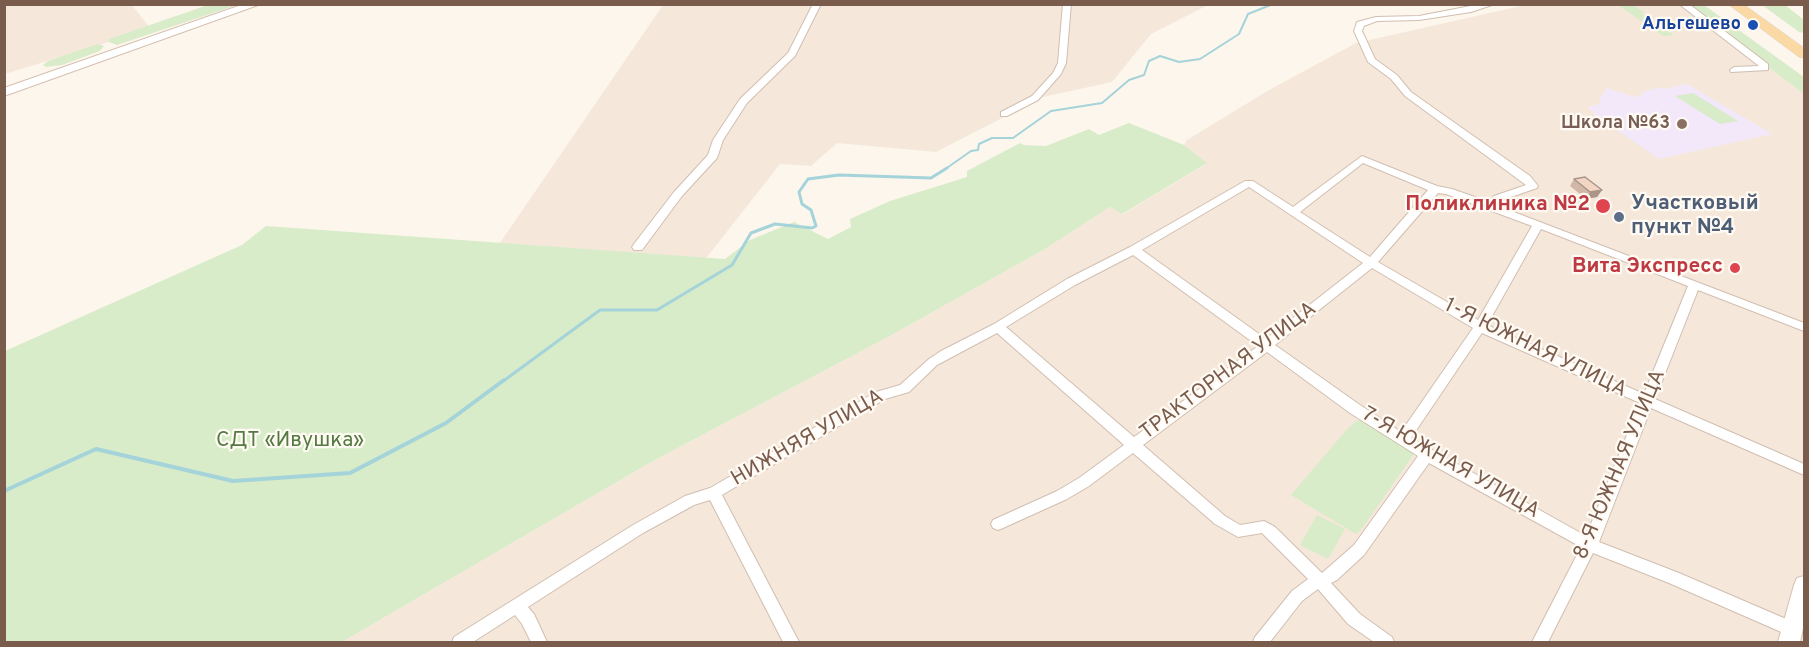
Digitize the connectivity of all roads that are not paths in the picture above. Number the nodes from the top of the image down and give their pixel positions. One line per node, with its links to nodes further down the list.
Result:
1 (256, 4): 11 (street)
2 (817, 4): 18 (street)
3 (1067, 4): 12 (street)
4 (1491, 4): 15 (street)
5 (1683, 4): 10 (street)
6 (1734, 4): 9 (main road)
7 (1746, 4): 8 (main road)
8 (1804, 45)
9 (1804, 54)
10 (1734, 70)
11 (4, 92)
12 (1004, 114)
13 (1249, 183): 16 (street, 1-Я ЮЖНАЯ УЛИЦА); 19 (street, НИЖНЯЯ УЛИЦА)
14 (1435, 189): 15 (street); 16 (street); 20 (street, ТРАКТОРНАЯ УЛИЦА)
15 (1491, 207): 17 (street)
16 (1294, 211): 20 (street, 1-Я ЮЖНАЯ УЛИЦА)
17 (1538, 224): 21 (street); 23 (street)
18 (638, 247)
19 (1134, 250): 22 (street, НИЖНЯЯ УЛИЦА); 25 (street, 7-Я ЮЖНАЯ УЛИЦА)
20 (1371, 263): 23 (street, 1-Я ЮЖНАЯ УЛИЦА); 25 (street, ТРАКТОРНАЯ УЛИЦА)
21 (1694, 285): 24 (street); 26 (street, 8-Я ЮЖНАЯ УЛИЦА)
22 (998, 327): 28 (street); 31 (street, НИЖНЯЯ УЛИЦА)
23 (1480, 327): 26 (street, 1-Я ЮЖНАЯ УЛИЦА); 27 (street)
24 (1804, 327)
25 (1266, 346): 27 (street, 7-Я ЮЖНАЯ УЛИЦА); 28 (street, ТРАКТОРНАЯ УЛИЦА)
26 (1648, 402): 30 (street, 1-Я ЮЖНАЯ УЛИЦА); 33 (street, 8-Я ЮЖНАЯ УЛИЦА)
27 (1403, 440): 29 (street, 7-Я ЮЖНАЯ УЛИЦА)
28 (1134, 444): 32 (street, ТРАКТОРНАЯ УЛИЦА); 34 (street)
29 (1427, 455): 33 (street, 7-Я ЮЖНАЯ УЛИЦА); 34 (street)
30 (1804, 470)
31 (714, 493): 36 (street, НИЖНЯЯ УЛИЦА); 40 (street)
32 (998, 524)
33 (1590, 546): 37 (street, 7-Я ЮЖНАЯ УЛИЦА); 43 (street, 8-Я ЮЖНАЯ УЛИЦА)
34 (1319, 580): 41 (street); 42 (street)
35 (1804, 585): 37 (street)
36 (517, 606): 38 (street, НИЖНЯЯ УЛИЦА); 39 (street)
37 (1791, 636)
38 (460, 642)
39 (538, 642)
40 (791, 642)
41 (1262, 642)
42 (1386, 642)
43 (1540, 642)

